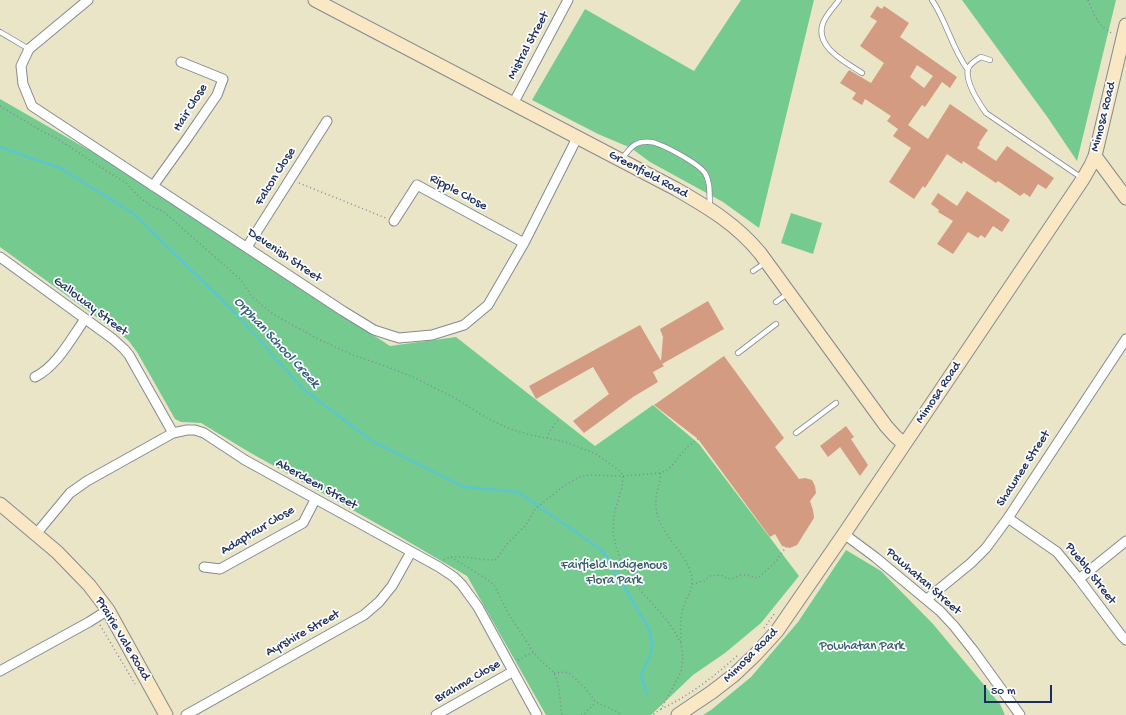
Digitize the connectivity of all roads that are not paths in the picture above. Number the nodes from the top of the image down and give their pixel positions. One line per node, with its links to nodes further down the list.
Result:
1 (88, 0): 8 (street, Devenish Street)
2 (315, 0): 13 (street, Greenfield Road)
3 (568, 0): 13 (street, Mistral Street)
4 (839, 0): 12 (lane)
5 (932, 0): 11 (lane)
6 (1125, 31): 16 (street, Mimosa Road)
7 (0, 32): 8 (lane)
8 (29, 49): 19 (street, Devenish Street)
9 (990, 60): 11 (lane)
10 (181, 62): 19 (street, Hair Close)
11 (968, 70): 18 (lane)
12 (862, 73)
13 (513, 104): 15 (street, Greenfield Road)
14 (327, 121): 24 (street, Falcon Close)
15 (577, 138): 17 (street, Greenfield Road); 23 (street, Devenish Street)
16 (1095, 156): 18 (street, Mimosa Road); 20 (street)
17 (620, 161): 21 (street, Greenfield Road); 21 (lane)
18 (1083, 179): 38 (street, Mimosa Road)
19 (153, 186): 24 (street, Devenish Street)
20 (1126, 198)
21 (710, 208): 26 (street, Greenfield Road)
22 (394, 221): 23 (street, Ripple Close)
23 (524, 243): 24 (street, Devenish Street)
24 (247, 247)
25 (0, 257): 30 (street, Galloway Street)
26 (766, 262): 27 (lane); 28 (street, Greenfield Road)
27 (754, 271)
28 (789, 293): 29 (lane); 38 (street, Greenfield Road)
29 (776, 302)
30 (85, 319): 34 (street); 36 (street, Galloway Street)
31 (776, 324): 33 (lane)
32 (1126, 339): 41 (street, Shawnee Street)
33 (738, 353)
34 (34, 377)
35 (836, 403): 37 (lane)
36 (173, 433): 39 (street, Aberdeen Street); 42 (street, Aberdeen Street)
37 (796, 433)
38 (904, 444): 43 (street, Mimosa Road)
39 (315, 500): 45 (street, Aberdeen Street); 46 (street, Adaptaur Close)
40 (0, 504): 42 (street, Prairie Vale Road)
41 (1008, 518): 47 (street, Pueblo Street); 48 (street, Shawnee Street)
42 (36, 534): 49 (street, Prairie Vale Road)
43 (844, 534): 48 (street, Powhatan Street); 57 (street, Mimosa Road)
44 (1126, 541): 47 (street)
45 (411, 552): 51 (street, Aberdeen Street); 54 (street, Ayrshire Street)
46 (204, 567)
47 (1079, 579): 50 (street, Pueblo Street)
48 (927, 599): 58 (street, Powhatan Street)
49 (108, 610): 52 (street); 53 (street, Prairie Vale Road)
50 (1126, 640)
51 (511, 668): 55 (street, Brahma Close); 56 (street, Aberdeen Street)
52 (0, 671)
53 (166, 715)
54 (186, 715)
55 (436, 715)
56 (537, 715)
57 (678, 715)
58 (1020, 715)

